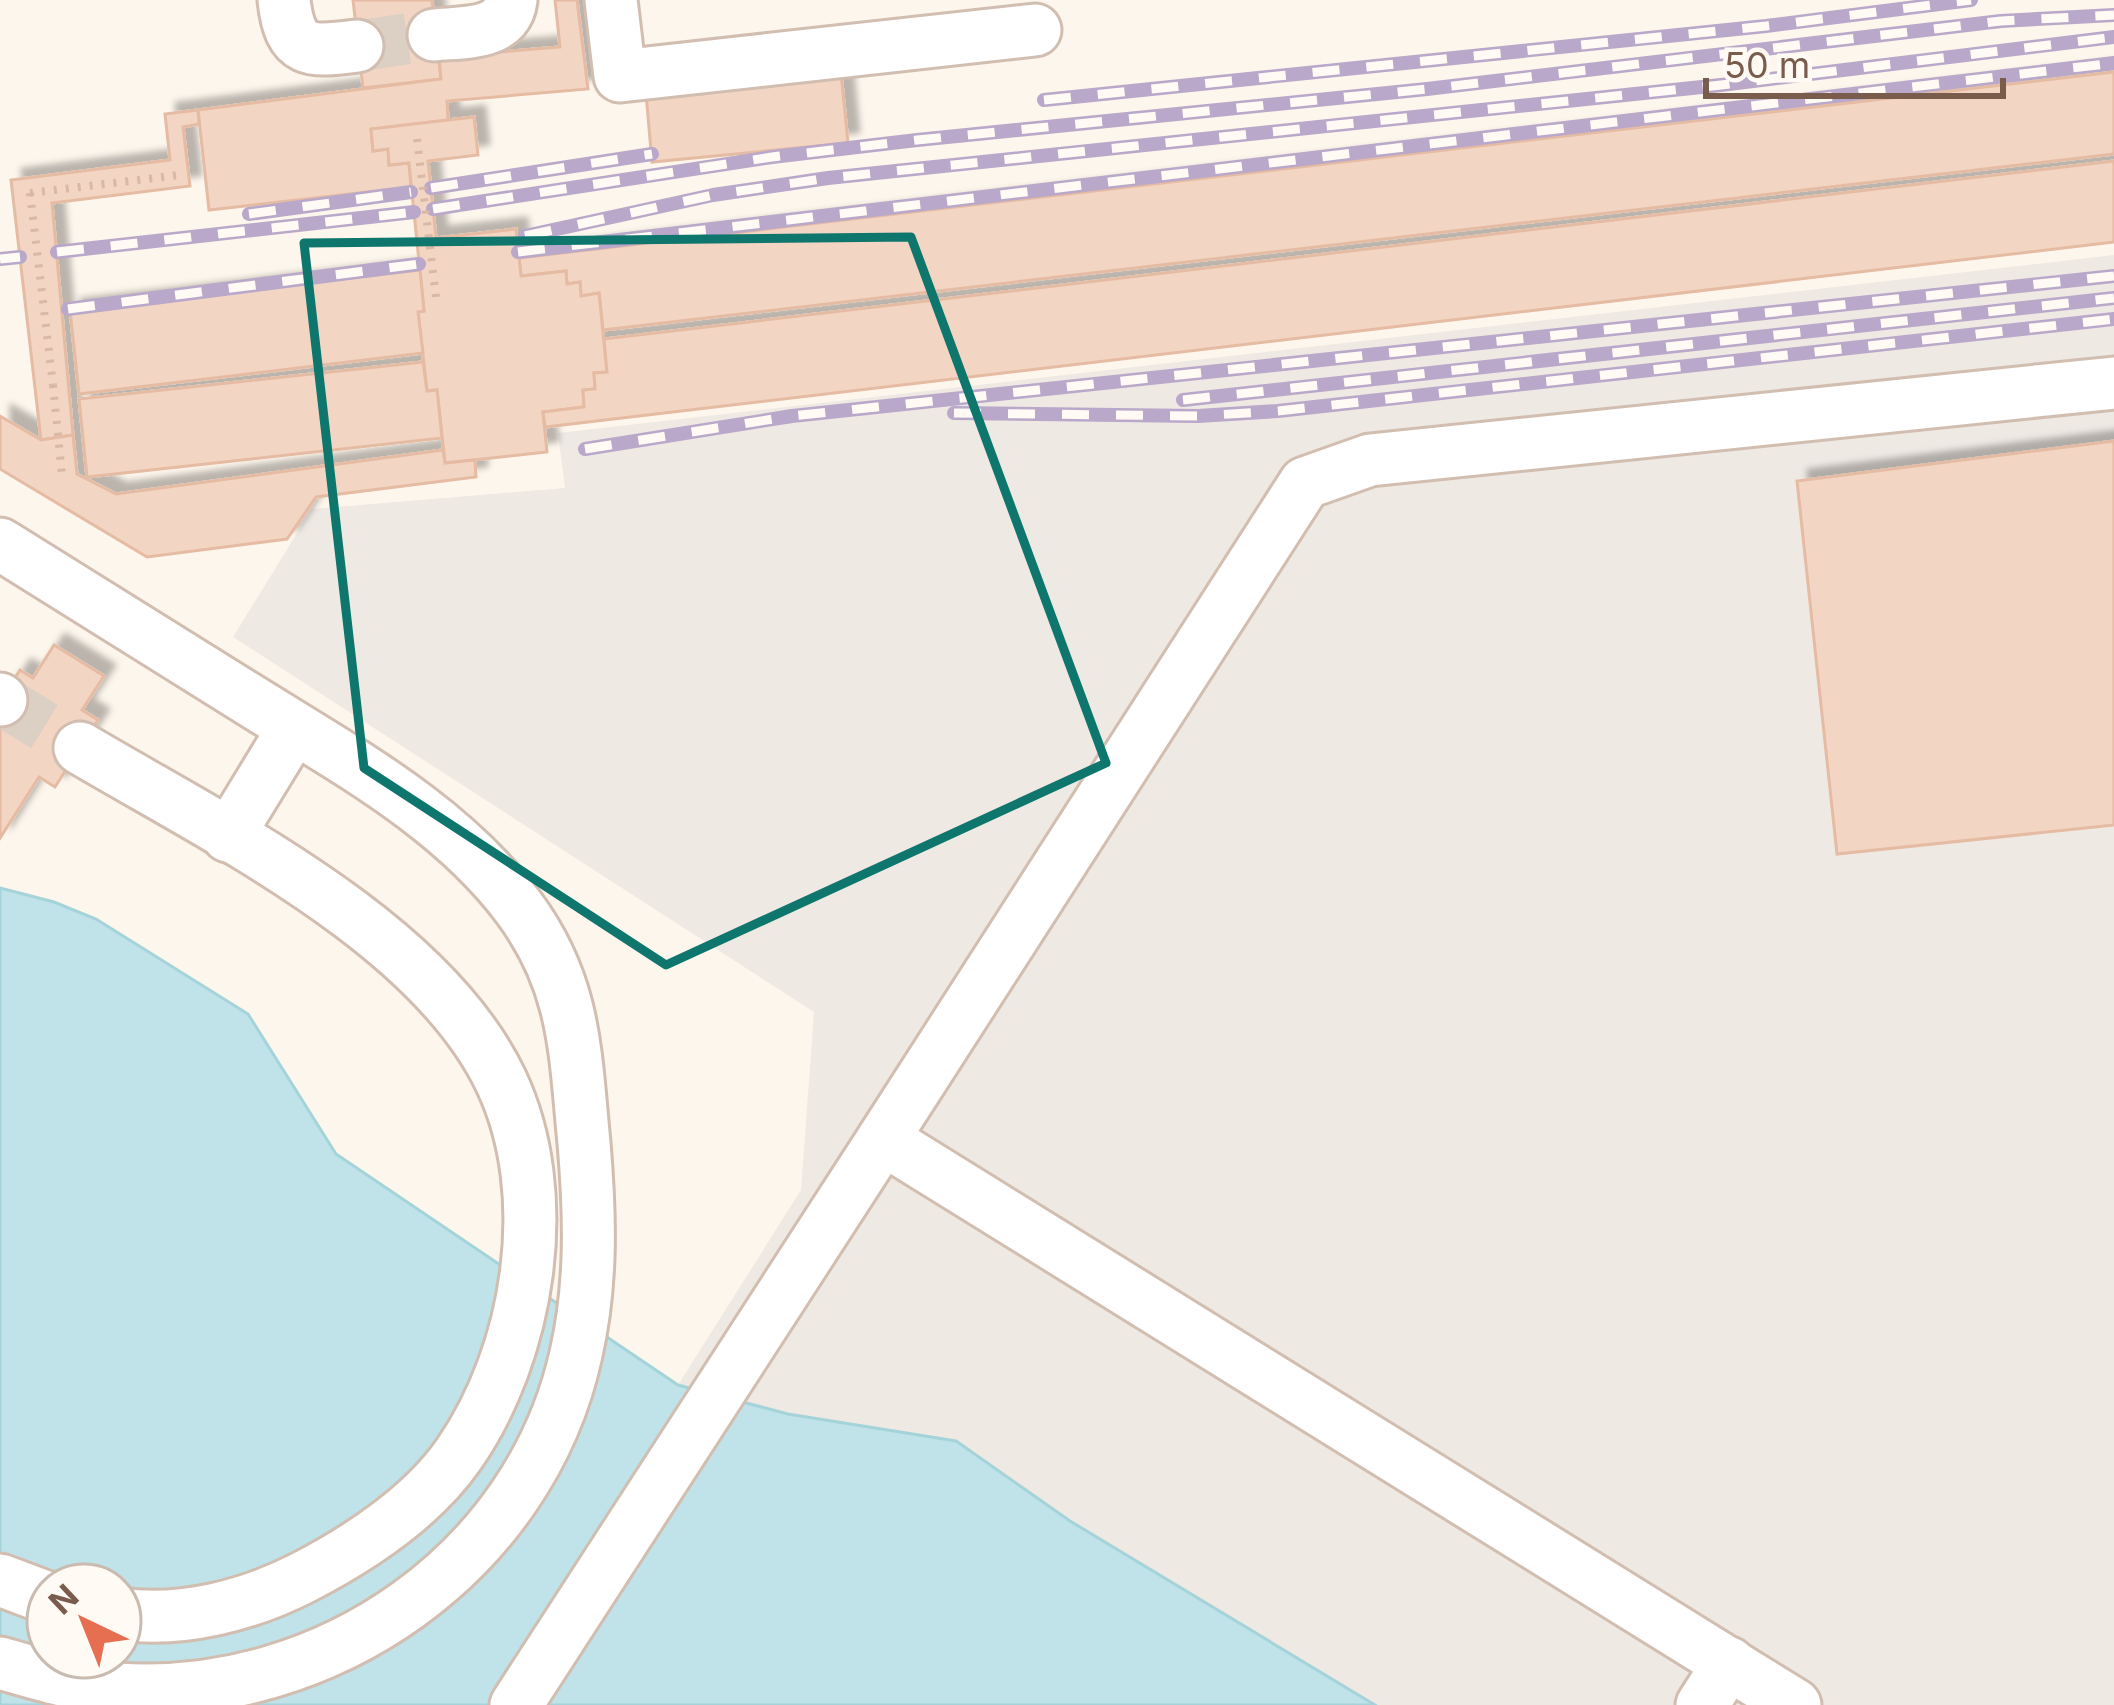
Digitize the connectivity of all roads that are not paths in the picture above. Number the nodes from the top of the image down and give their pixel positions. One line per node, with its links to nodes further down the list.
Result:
1 (284, 0): 6 (lane)
2 (511, 0): 5 (lane)
3 (611, 0): 4 (lane)
4 (1035, 30)
5 (434, 35)
6 (357, 46)
7 (2114, 383): 12 (lane)
8 (0, 544): 9 (lane)
9 (294, 728): 11 (lane); 14 (lane)
10 (80, 748): 11 (lane)
11 (228, 836): 13 (lane)
12 (875, 1151): 17 (lane); 18 (lane)
13 (407, 1508): 14 (lane); 15 (lane)
14 (462, 1563): 16 (lane)
15 (144, 1616)
16 (0, 1663)
17 (1716, 1684): 19 (lane)
18 (516, 1705)
19 (1795, 1705)

